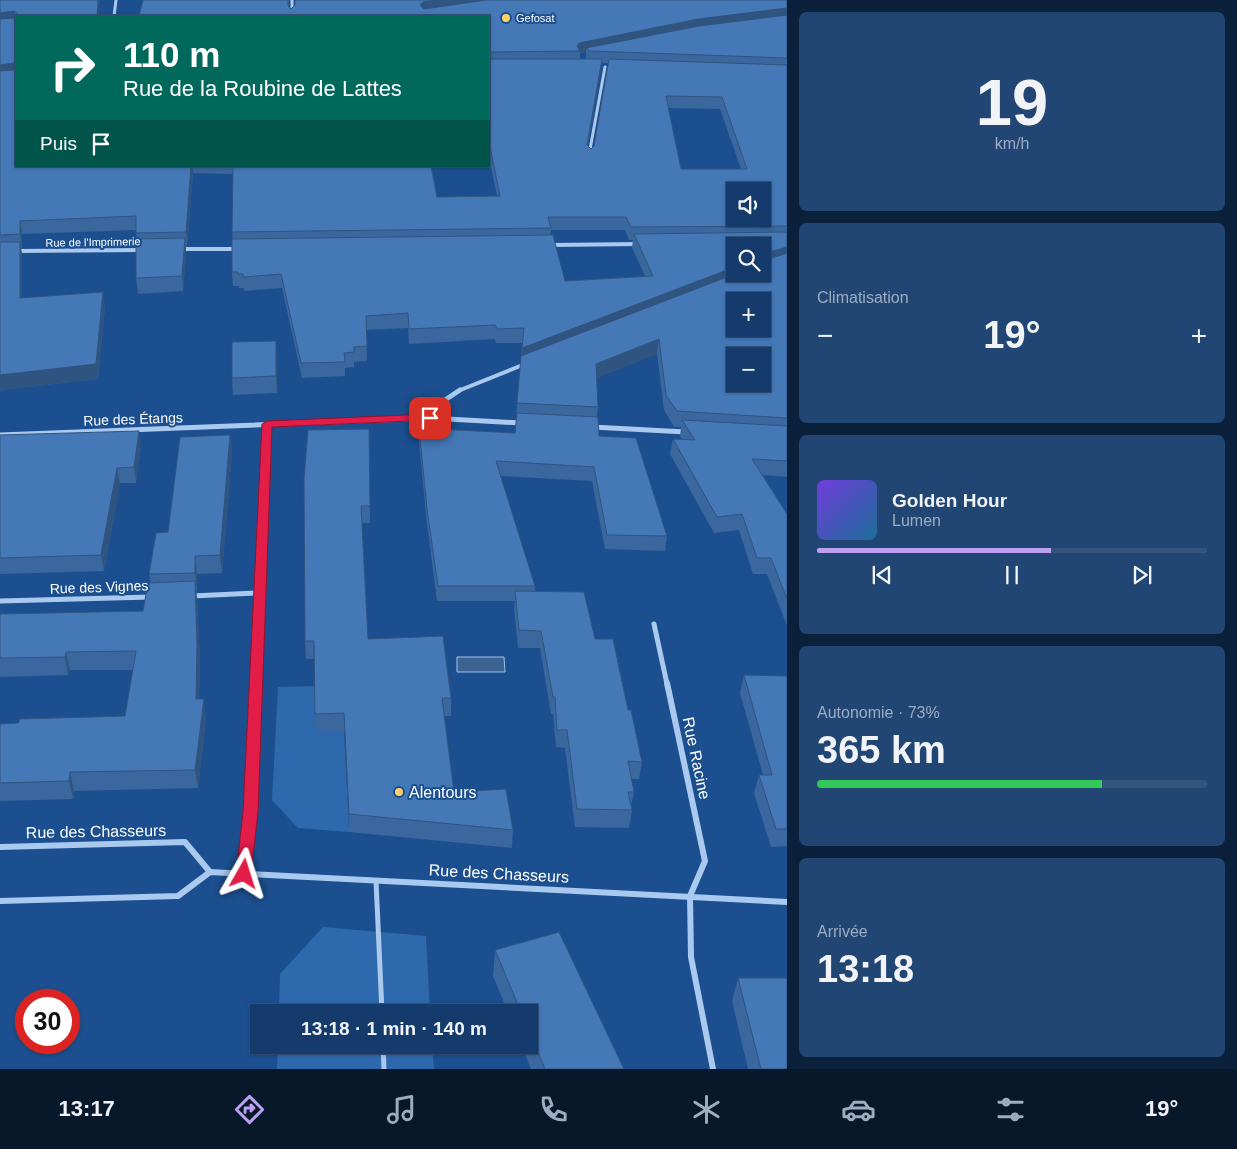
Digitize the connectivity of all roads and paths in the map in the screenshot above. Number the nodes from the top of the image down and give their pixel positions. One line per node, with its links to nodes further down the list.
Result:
1 (116, 0): 3 (street)
2 (292, 0): 4 (street)
3 (114, 15)
4 (292, 15)
5 (596, 67): 6 (street)
6 (605, 67): 7 (street); 8 (street)
7 (615, 67)
8 (589, 158)
9 (647, 244): 10 (street)
10 (548, 245)
11 (248, 249): 13 (street)
12 (148, 250): 14 (street, Rue de l'Imprimerie)
13 (178, 250)
14 (9, 251)
15 (527, 363): 16 (street)
16 (430, 418): 17 (street, Rue des Étangs); 18 (street, Rue des Étangs)
17 (529, 423)
18 (267, 424): 21 (street, Rue des Étangs); 22 (street)
19 (589, 426): 20 (street)
20 (688, 432)
21 (0, 435)
22 (258, 593): 23 (street); 29 (street)
23 (188, 596)
24 (158, 597): 25 (street, Rue des Vignes)
25 (0, 602)
26 (654, 624): 31 (street, Rue Racine)
27 (0, 847): 28 (street, Rue des Chasseurs)
28 (210, 872): 29 (street, Rue des Chasseurs); 32 (street)
29 (244, 874): 30 (street, Rue des Chasseurs)
30 (376, 881): 31 (street, Rue des Chasseurs); 34 (lane)
31 (690, 896): 33 (street, Rue des Chasseurs); 37 (street)
32 (0, 901)
33 (787, 902)
34 (382, 1004)
35 (383, 1054): 36 (lane)
36 (384, 1069)
37 (713, 1069)

